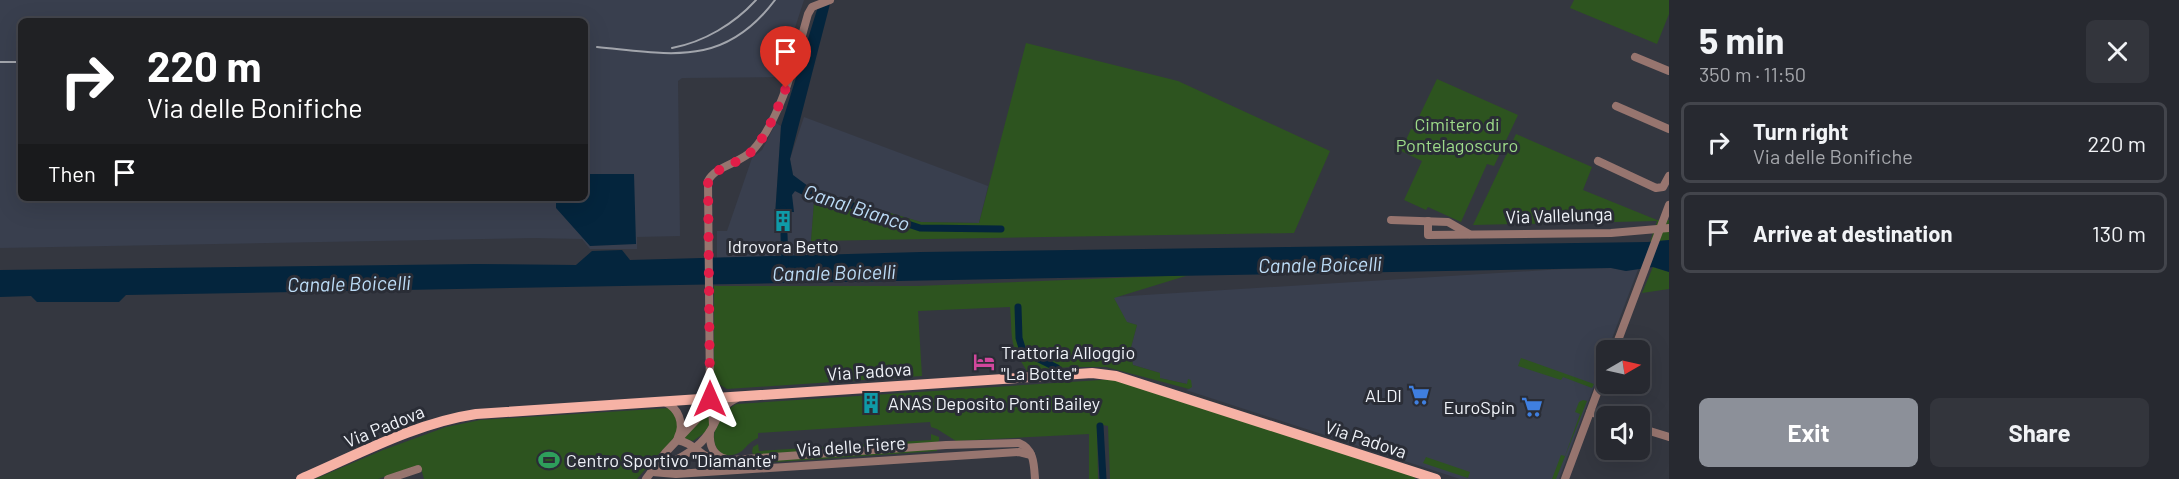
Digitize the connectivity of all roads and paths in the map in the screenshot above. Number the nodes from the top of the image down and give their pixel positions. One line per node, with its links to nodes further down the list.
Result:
1 (830, 0): 16 (street)
2 (1635, 57): 3 (street)
3 (1669, 71)
4 (1616, 106): 5 (street)
5 (1669, 129)
6 (1598, 161): 7 (street)
7 (1669, 176)
8 (1669, 205): 11 (street)
9 (1391, 220): 10 (street)
10 (1428, 221): 12 (street); 12 (street, Via Vallelunga)
11 (1662, 232): 12 (street, Via Vallelunga); 13 (street)
12 (1469, 234)
13 (1618, 340)
14 (1597, 394): 18 (street)
15 (738, 397): 16 (main road, Via Padova); 20 (street); 33 (main road, Via Padova)
16 (710, 399): 17 (main road, Via Padova); 20 (street); 23 (street)
17 (665, 402): 23 (street); 34 (main road, Via Padova)
18 (1590, 412): 19 (street); 38 (street)
19 (1596, 414)
20 (712, 428): 25 (street); 28 (street)
21 (1650, 431): 22 (street)
22 (1669, 437)
23 (674, 443): 25 (street, Via delle Fiere); 29 (street); 32 (street)
24 (946, 446): 26 (street, Via delle Fiere); 27 (street); 28 (street, Via delle Fiere)
25 (695, 447): 28 (street, Via delle Fiere); 29 (street)
26 (1032, 455): 27 (street, Via delle Fiere); 36 (street)
27 (946, 457): 31 (street, Via delle Fiere)
28 (729, 460)
29 (671, 463): 31 (street); 32 (street)
30 (418, 469): 35 (street)
31 (687, 473): 32 (street, Via delle Fiere)
32 (649, 476)
33 (1422, 477): 37 (main road, Via Padova)
34 (301, 479)
35 (388, 479)
36 (1035, 479)
37 (1436, 479)
38 (1565, 479)

